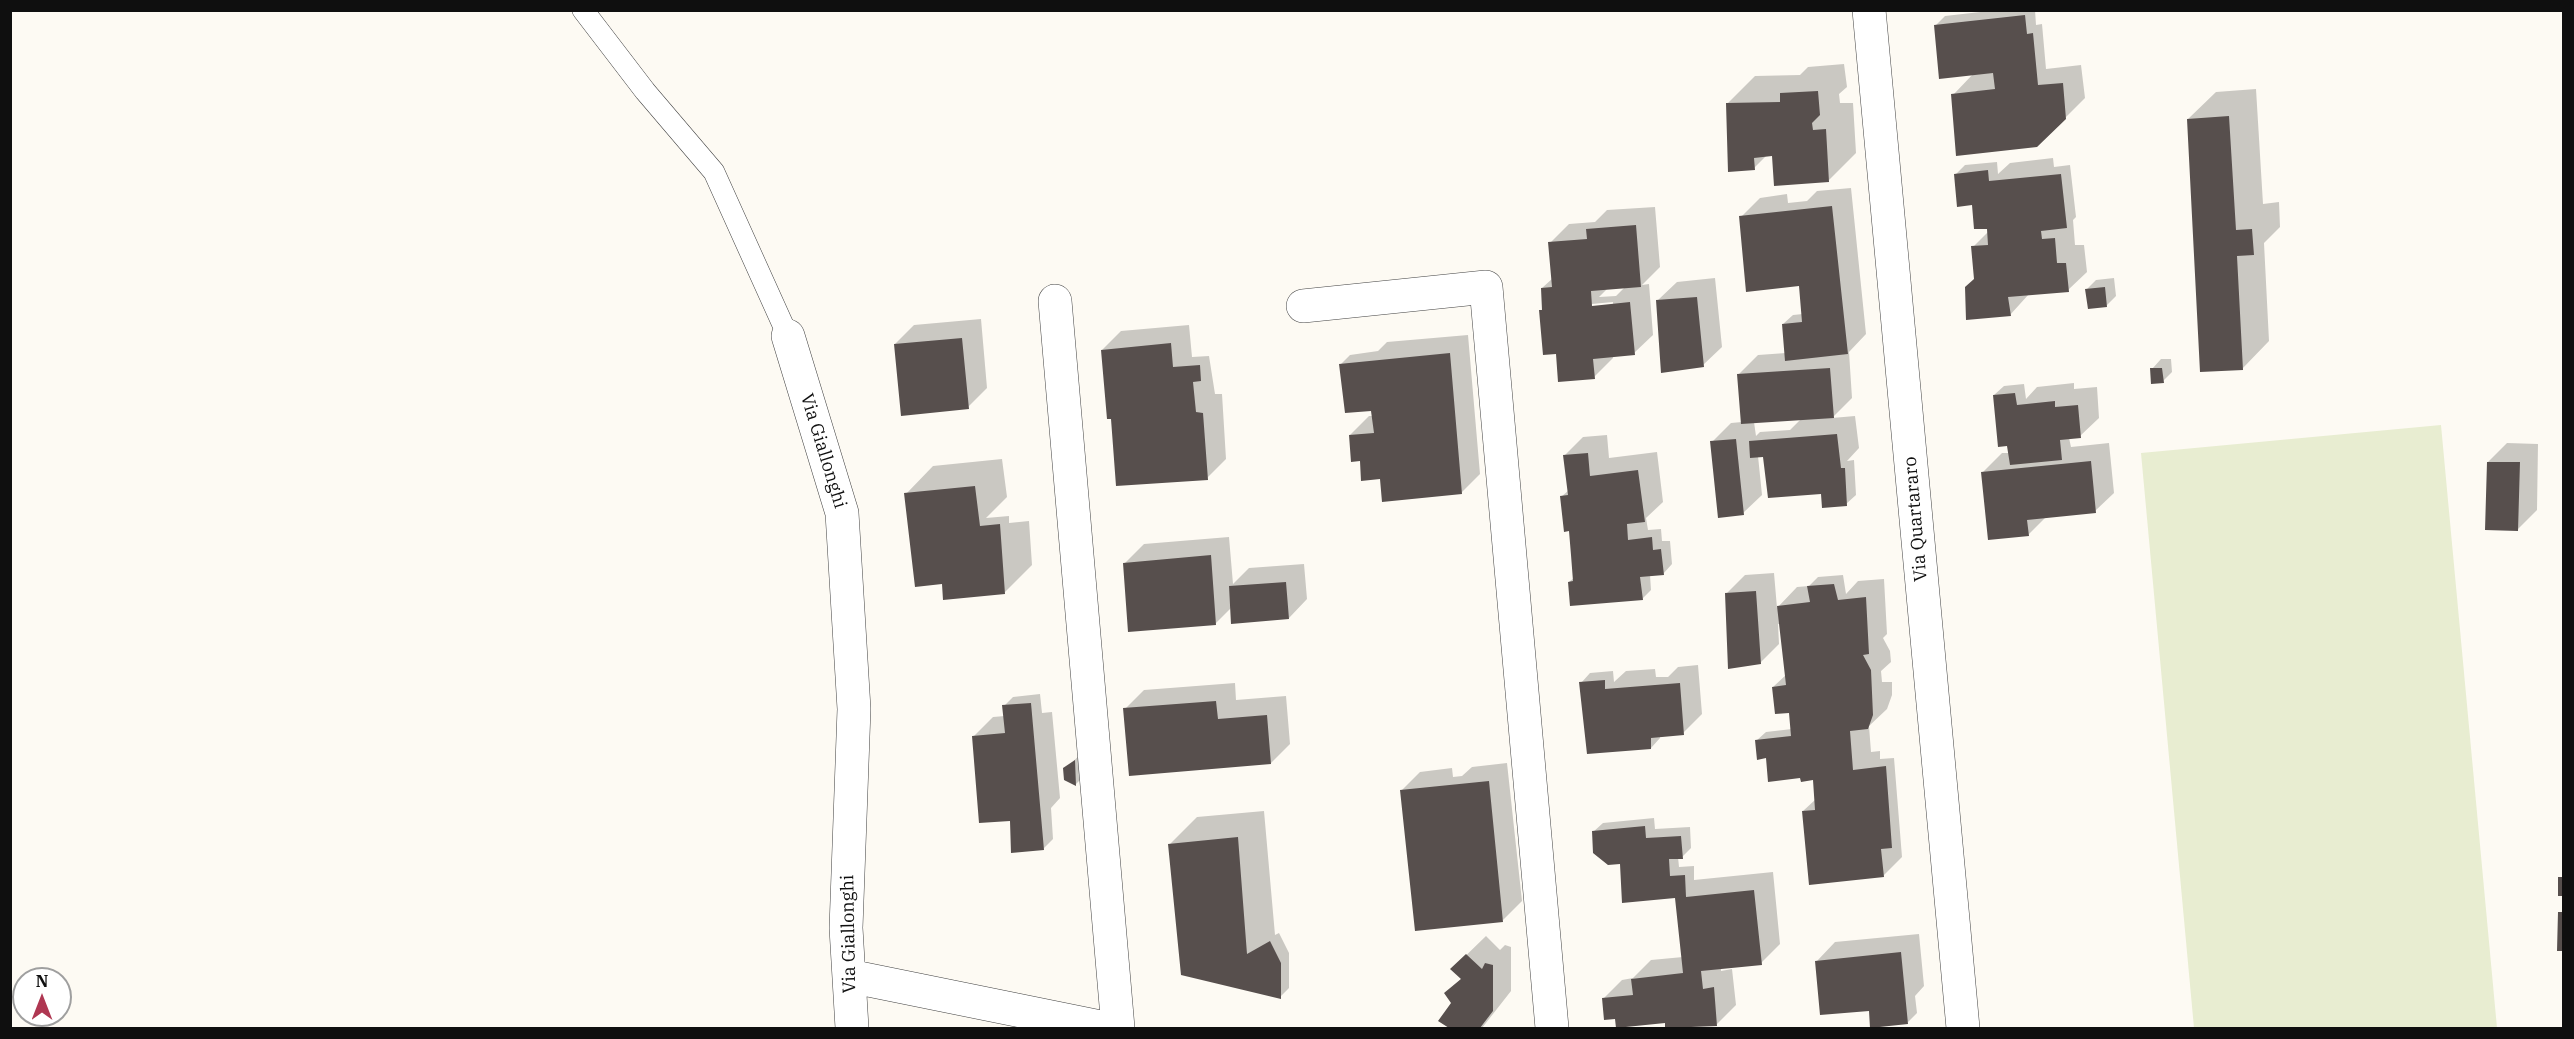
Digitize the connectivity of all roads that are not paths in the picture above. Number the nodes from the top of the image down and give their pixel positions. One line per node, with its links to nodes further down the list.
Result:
1 (583, 10): 5 (lane, Via Giallonghi)
2 (1869, 10): 11 (street, Via Quartararo)
3 (1055, 301): 9 (street)
4 (1304, 306): 10 (street)
5 (788, 336): 6 (street, Via Giallonghi)
6 (849, 976): 7 (street, Via Giallonghi); 8 (street)
7 (852, 1029)
8 (1105, 1029)
9 (1118, 1029)
10 (1552, 1029)
11 (1963, 1029)

